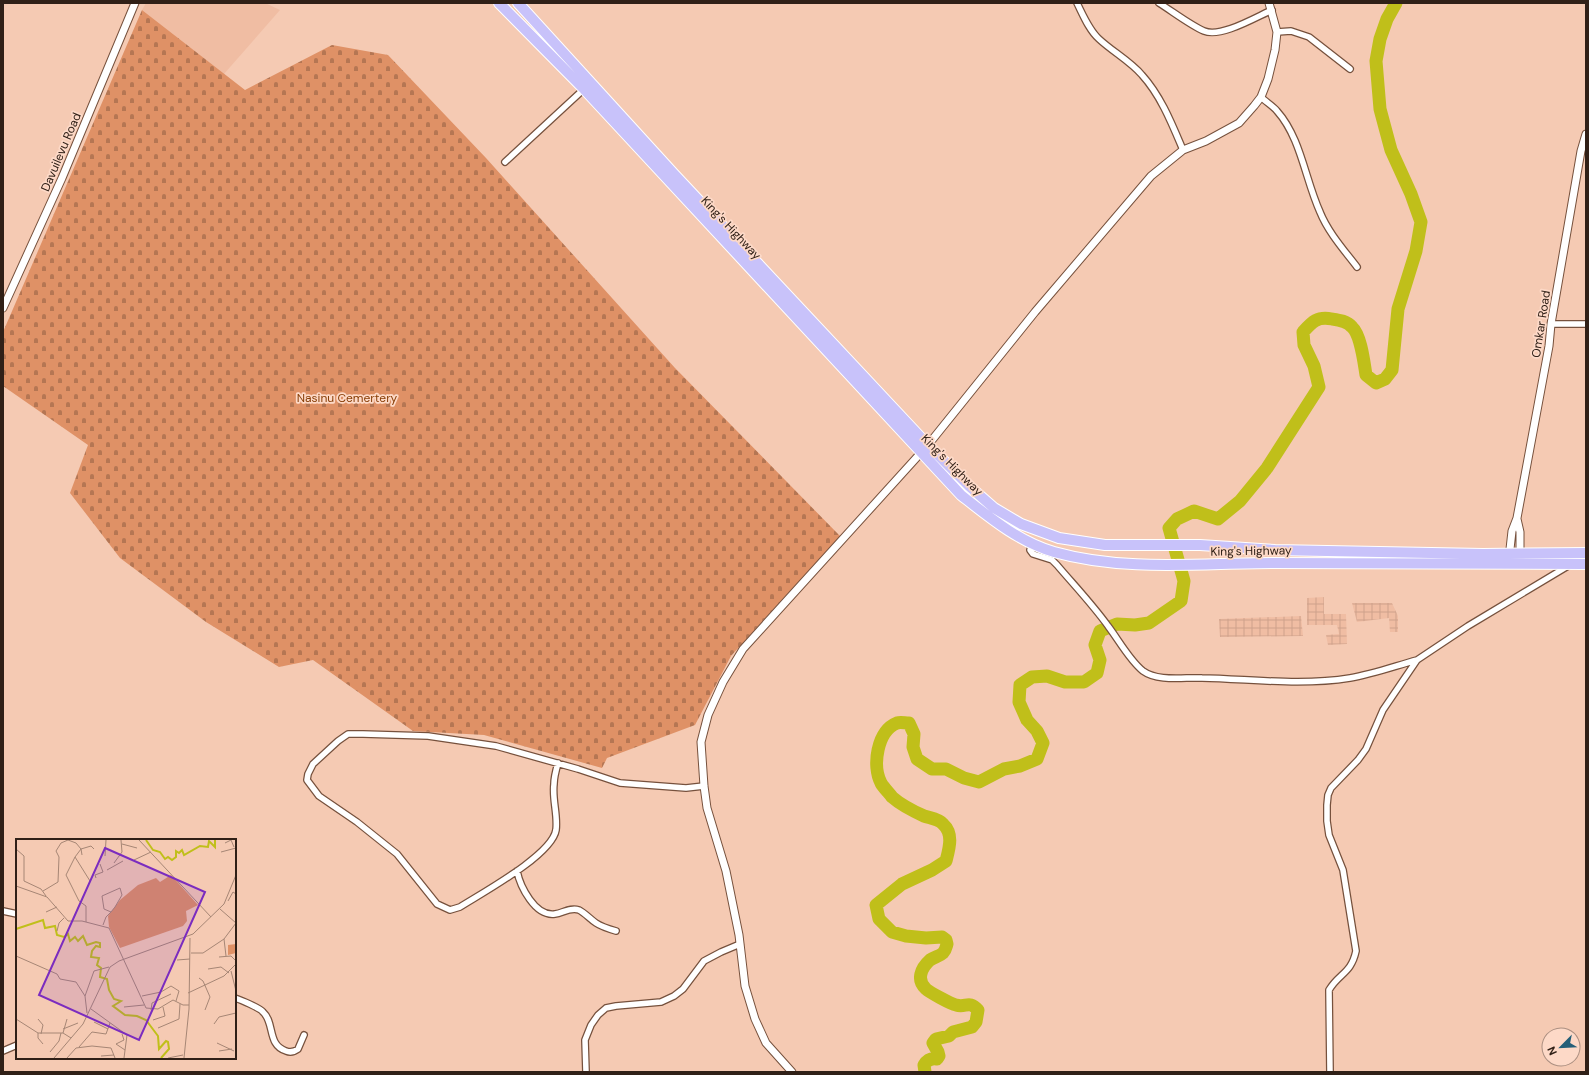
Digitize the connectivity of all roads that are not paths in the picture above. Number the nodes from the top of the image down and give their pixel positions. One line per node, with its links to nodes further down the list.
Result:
1 (135, 3): 15 (street, Davuilevu Road)
2 (499, 3): 9 (highway, King's Highway)
3 (518, 3): 18 (highway, King's Highway)
4 (1077, 3): 12 (street)
5 (1159, 3): 6 (street)
6 (1270, 6): 7 (street)
7 (1277, 32): 8 (street); 10 (street)
8 (1350, 69)
9 (584, 89): 13 (street); 18 (highway, King's Highway)
10 (1261, 97): 12 (street); 14 (street)
11 (1586, 134): 16 (street, Omkar Road)
12 (1183, 150): 18 (street)
13 (505, 162)
14 (1357, 267)
15 (3, 308)
16 (1551, 324): 17 (street); 19 (street, Omkar Road)
17 (1586, 324)
18 (925, 449): 20 (highway, King's Highway); 22 (highway, King's Highway); 28 (street)
19 (1517, 518): 22 (street, Omkar Road); 23 (street, Omkar Road)
20 (1032, 543): 22 (highway, King's Highway); 26 (street)
21 (1586, 553): 23 (highway, King's Highway)
22 (1509, 558): 23 (highway, King's Highway)
23 (1520, 558): 24 (highway, King's Highway)
24 (1571, 564): 25 (highway, King's Highway); 26 (street)
25 (1586, 564)
26 (1417, 660): 40 (street)
27 (558, 763): 28 (street); 29 (street); 29 (street)
28 (704, 786): 33 (street)
29 (517, 871): 32 (street)
30 (3, 911): 31 (street)
31 (16, 914)
32 (616, 931)
33 (740, 944): 38 (street); 39 (street)
34 (236, 998): 35 (street)
35 (304, 1035)
36 (16, 1045): 37 (street)
37 (3, 1051)
38 (586, 1072)
39 (792, 1072)
40 (1330, 1072)

